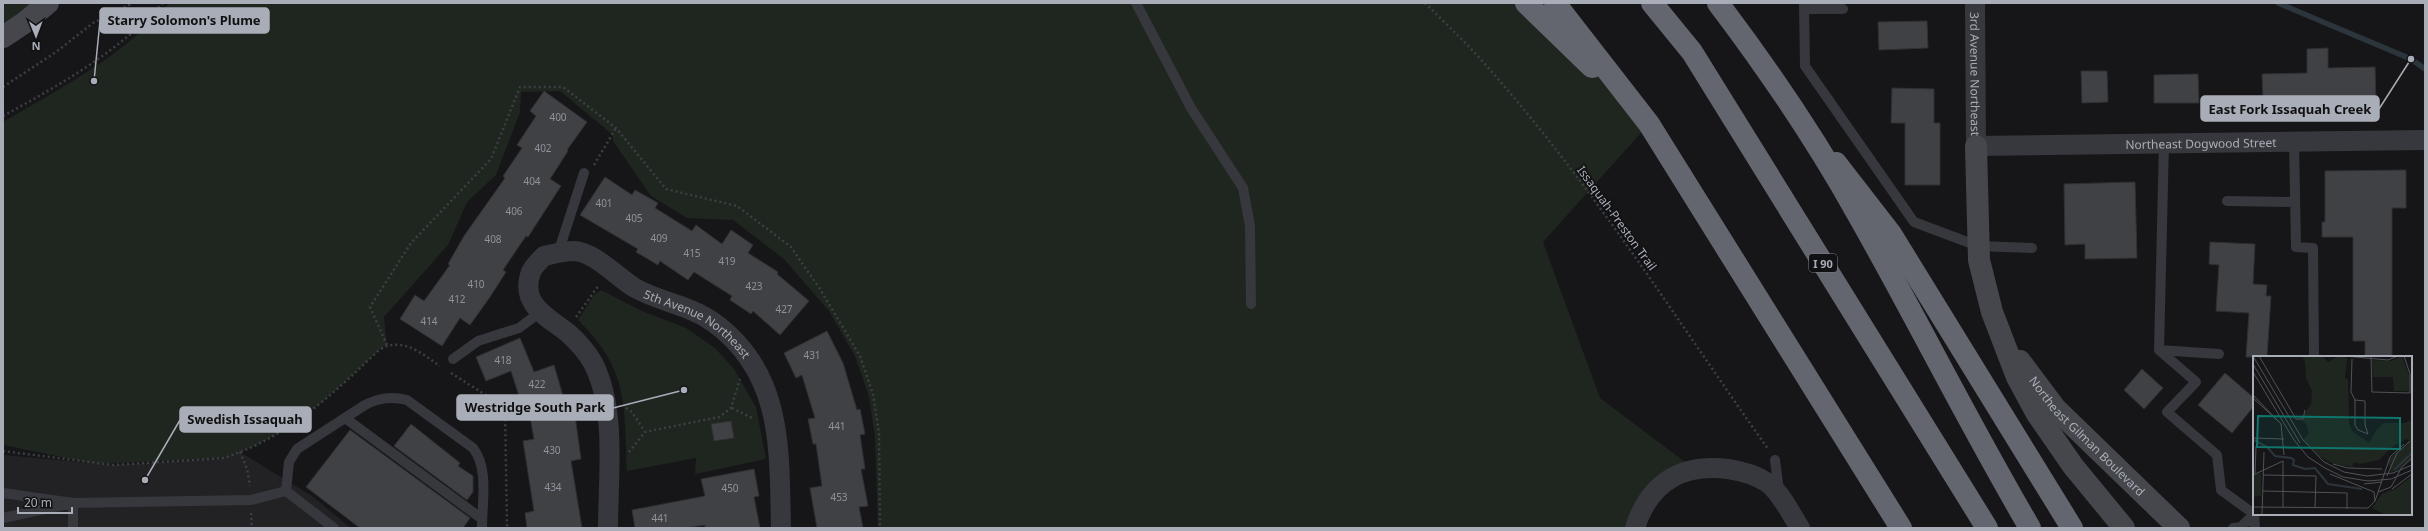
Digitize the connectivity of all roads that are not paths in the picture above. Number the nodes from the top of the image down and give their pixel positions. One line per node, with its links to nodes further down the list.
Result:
1 (48, 3): 11 (street)
2 (1136, 3): 23 (lane)
3 (1526, 3): 12 (highway)
4 (1555, 3): 12 (highway)
5 (1652, 3): 48 (highway, I 90)
6 (1706, 3): 50 (highway)
7 (1718, 3): 49 (highway, bridge)
8 (1975, 3): 16 (street, 3rd Avenue Northeast)
9 (1804, 6): 10 (lane); 20 (lane)
10 (1843, 9)
11 (3, 37)
12 (1649, 124): 47 (highway)
13 (2425, 140): 14 (street, Northeast Dogwood Street)
14 (2294, 141): 15 (street, Northeast Dogwood Street); 19 (lane)
15 (2164, 143): 16 (street, Northeast Dogwood Street); 26 (lane)
16 (1976, 146): 20 (street, Northeast Gilman Boulevard)
17 (584, 173): 22 (lane)
18 (2227, 201): 19 (lane)
19 (2294, 202): 28 (lane)
20 (1978, 246): 21 (lane); 25 (street, Northeast Gilman Boulevard)
21 (2032, 248)
22 (558, 253): 24 (street, 5th Avenue Northeast); 44 (street, 5th Avenue Northeast)
23 (1251, 304)
24 (539, 313): 29 (lane); 43 (street)
25 (2002, 338): 51 (street, Northeast Gilman Boulevard); 52 (street, Northeast Gilman Boulevard)
26 (2159, 350): 27 (lane); 36 (lane)
27 (2219, 354)
28 (2314, 356)
29 (453, 359)
30 (345, 418): 32 (lane); 40 (lane); 40 (lane)
31 (1775, 460): 34 (lane)
32 (286, 491): 35 (lane); 42 (lane)
33 (3, 493): 35 (lane)
34 (1780, 497): 45 (street); 46 (street)
35 (73, 503): 39 (lane); 41 (lane)
36 (2253, 513)
37 (2253, 515): 53 (lane)
38 (2254, 515): 54 (lane)
39 (3, 518)
40 (482, 524)
41 (73, 528)
42 (334, 528)
43 (608, 528)
44 (781, 528)
45 (1635, 528)
46 (1800, 528)
47 (1902, 528)
48 (1987, 528)
49 (2030, 528)
50 (2072, 528)
51 (2124, 528)
52 (2179, 528)
53 (2233, 528)
54 (2255, 528)

